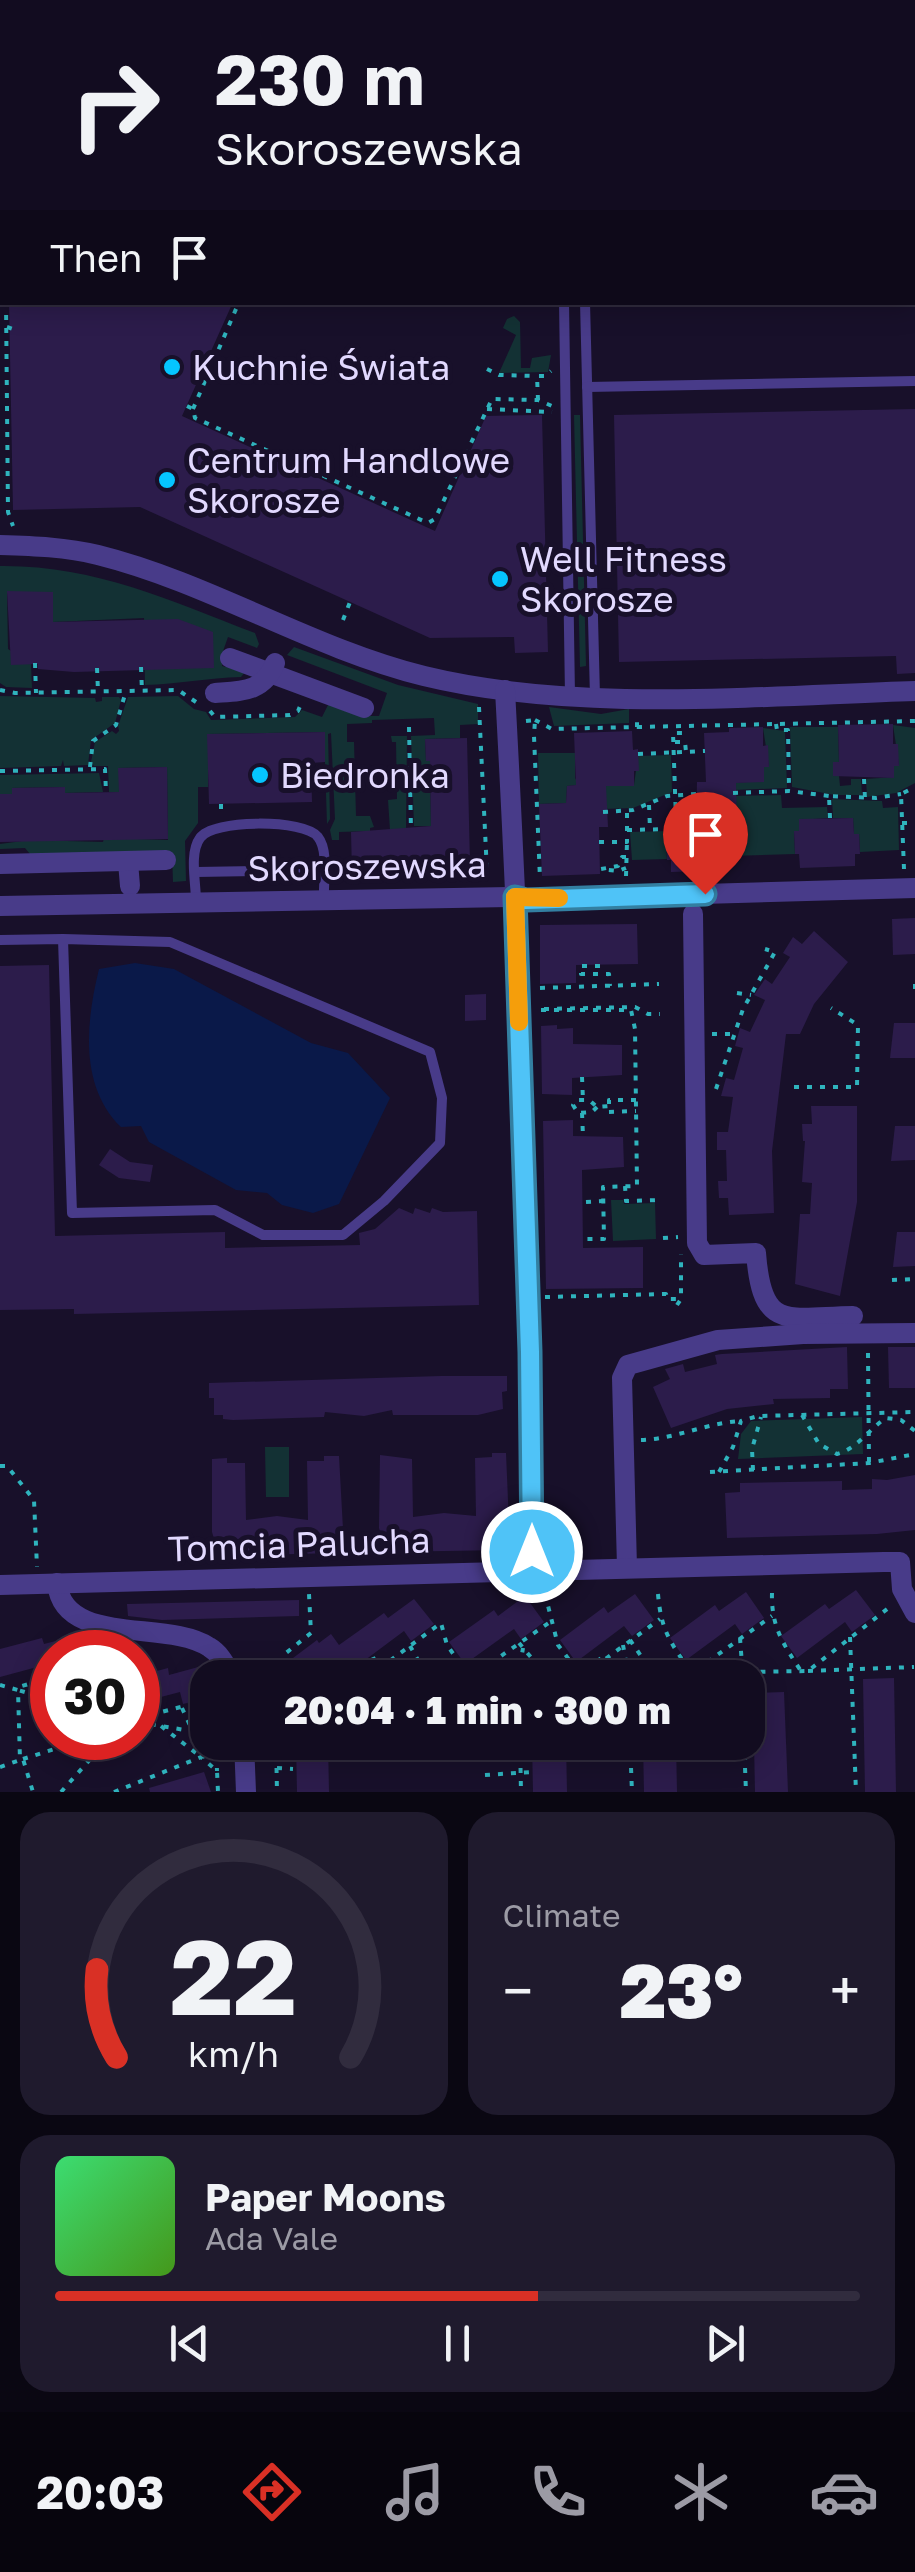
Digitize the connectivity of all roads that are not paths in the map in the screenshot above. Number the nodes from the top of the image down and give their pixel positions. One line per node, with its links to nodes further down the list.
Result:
1 (564, 305): 10 (lane)
2 (586, 305): 4 (lane)
3 (915, 381): 4 (lane)
4 (588, 387): 11 (lane)
5 (0, 546): 8 (street)
6 (230, 658): 7 (street)
7 (273, 667): 12 (street); 13 (street)
8 (504, 690): 10 (street); 21 (street)
9 (915, 691): 11 (street)
10 (570, 696): 11 (street)
11 (595, 698)
12 (213, 702)
13 (364, 708)
14 (166, 860): 15 (street)
15 (128, 862): 16 (street); 20 (street)
16 (0, 864)
17 (323, 870): 18 (lane); 18 (lane); 22 (lane)
18 (196, 872): 23 (lane)
19 (915, 888): 21 (street, Skoroszewska)
20 (130, 894): 23 (street, Skoroszewska); 24 (street, Skoroszewska)
21 (515, 897): 22 (street, Skoroszewska); 32 (street)
22 (324, 899): 23 (street, Skoroszewska)
23 (196, 900)
24 (0, 906)
25 (693, 914): 28 (street)
26 (63, 939): 26 (lane); 27 (lane)
27 (0, 940)
28 (853, 1316)
29 (915, 1333): 31 (street)
30 (907, 1562): 31 (street, Tomcia Palucha); 35 (street, Tomcia Palucha)
31 (626, 1567): 32 (street, Tomcia Palucha)
32 (532, 1570): 33 (street, Tomcia Palucha)
33 (57, 1583): 34 (street, Tomcia Palucha); 36 (street)
34 (0, 1585)
35 (906, 1607)
36 (223, 1660)
37 (245, 1760): 38 (street)
38 (246, 1792)

